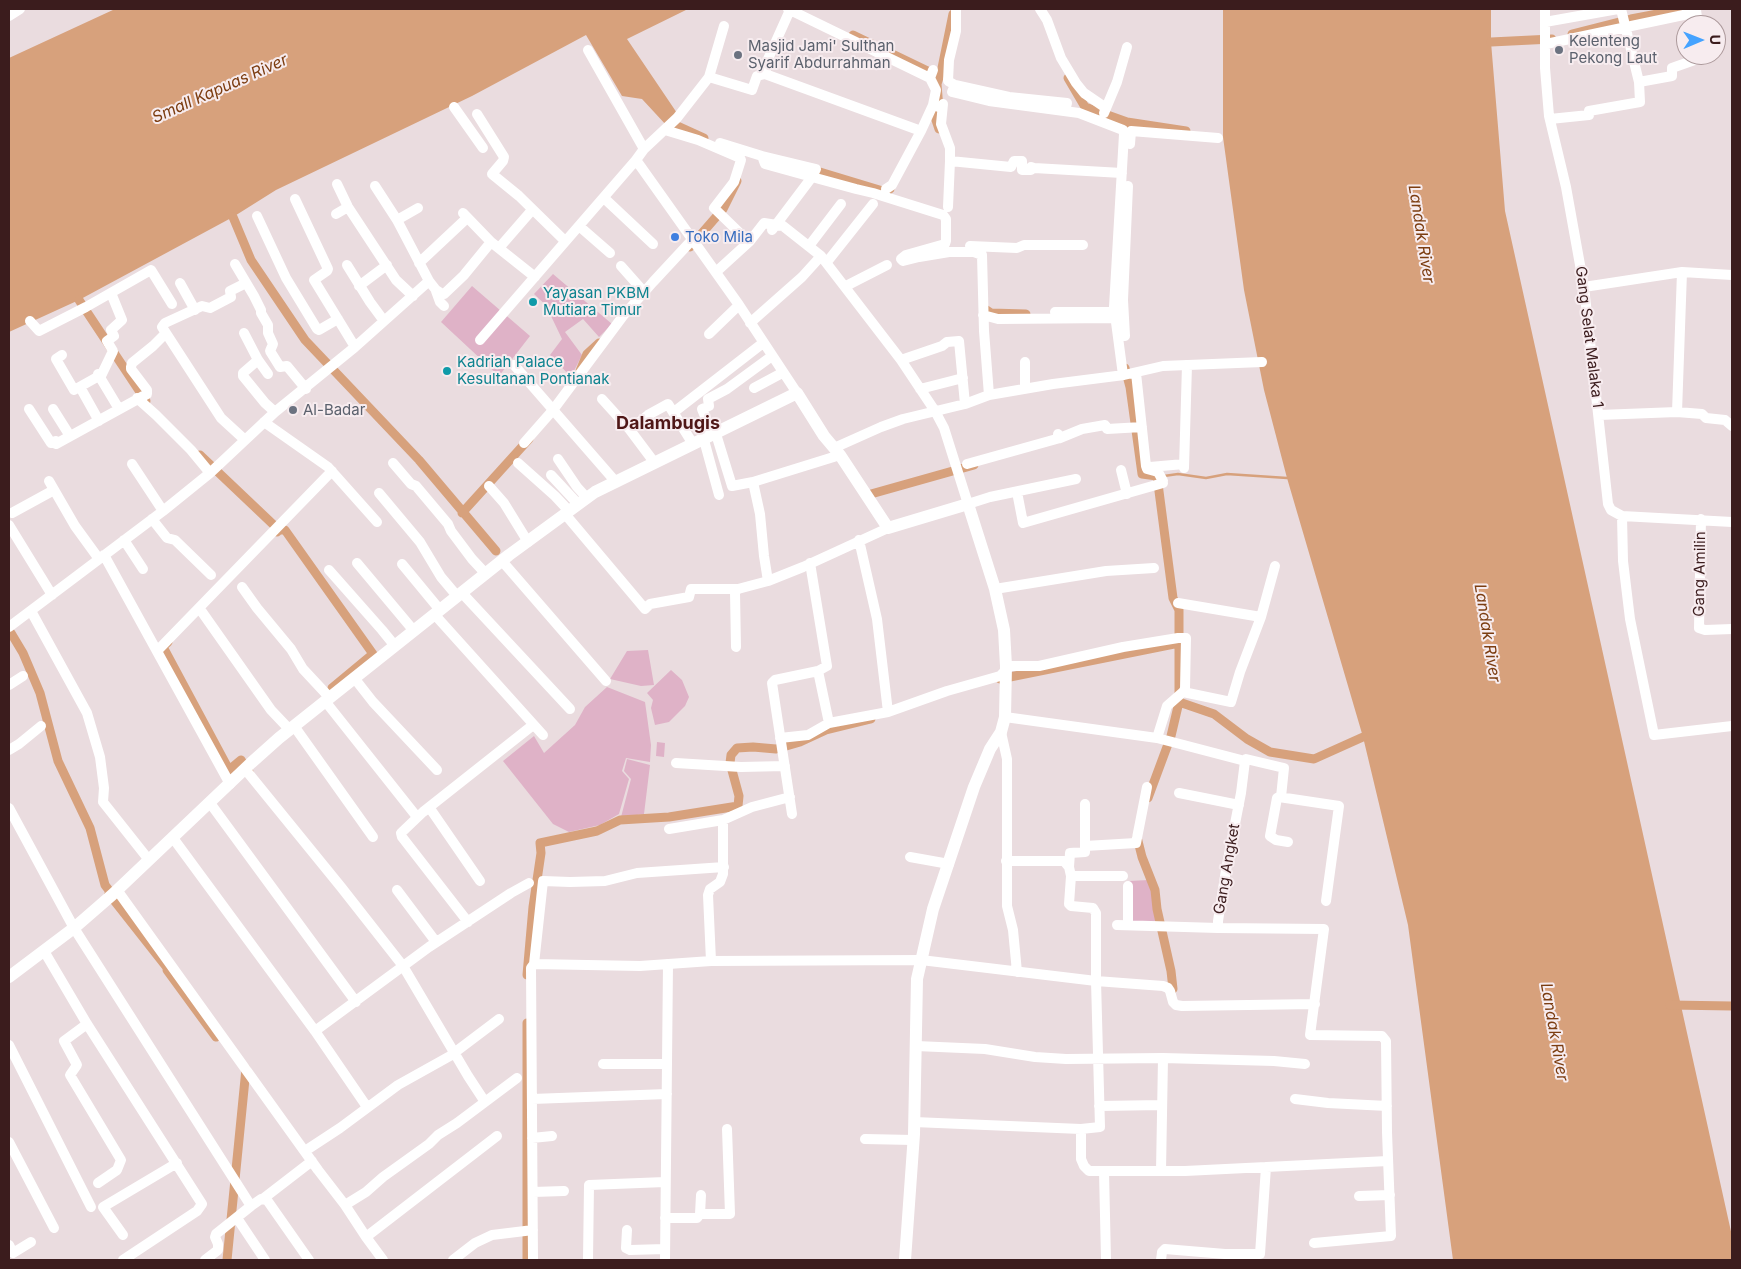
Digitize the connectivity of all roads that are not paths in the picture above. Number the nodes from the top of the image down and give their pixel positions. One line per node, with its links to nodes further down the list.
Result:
1 (20, 9): 8 (street)
2 (789, 9): 16 (street); 19 (street)
3 (956, 9): 24 (street)
4 (1040, 9): 21 (street)
5 (1545, 9): 9 (street, Gang Selat Malaka 1)
6 (1620, 9): 9 (street); 11 (street)
7 (1696, 9): 11 (street)
8 (9, 16)
9 (1546, 22): 12 (street, Gang Selat Malaka 1)
10 (724, 26): 17 (street)
11 (1624, 27): 12 (street); 18 (street)
12 (1546, 39): 23 (street, Gang Selat Malaka 1)
13 (1127, 47): 21 (street)
14 (588, 50): 31 (street)
15 (1680, 65): 18 (street)
16 (765, 74): 17 (street); 27 (street)
17 (709, 77): 25 (street)
18 (1639, 82): 23 (street)
19 (940, 105): 27 (street); 33 (street)
20 (454, 107): 30 (street)
21 (1106, 108): 24 (street)
22 (477, 114): 47 (street)
23 (1550, 119): 79 (street, Gang Selat Malaka 1)
24 (1101, 121): 26 (street)
25 (665, 129): 29 (street); 31 (street)
26 (1127, 130): 28 (street); 34 (street); 45 (street)
27 (921, 131): 38 (street)
28 (1218, 138)
29 (711, 146): 35 (street); 56 (street)
30 (483, 148)
31 (644, 149): 32 (street)
32 (636, 160): 39 (street); 55 (street)
33 (950, 161): 34 (street); 44 (street)
34 (1122, 174): 45 (street)
35 (812, 177): 52 (street); 60 (street)
36 (337, 184): 43 (street)
37 (375, 186): 50 (street)
38 (886, 190)
39 (604, 198): 51 (street); 54 (street)
40 (295, 200): 90 (street)
41 (841, 204): 59 (street)
42 (873, 204): 62 (street)
43 (348, 207): 48 (street); 67 (street)
44 (948, 207)
45 (1123, 207): 63 (street)
46 (418, 208): 50 (street)
47 (532, 210): 53 (street); 57 (street)
48 (336, 214)
49 (257, 216): 90 (street)
50 (397, 220): 64 (street)
51 (578, 226): 53 (street); 61 (street)
52 (774, 228): 56 (street); 59 (street)
53 (566, 241): 73 (street)
54 (653, 244)
55 (695, 244): 70 (street); 81 (street)
56 (746, 244): 70 (street)
57 (495, 245): 64 (street); 73 (street); 80 (street)
58 (1083, 245): 60 (street)
59 (809, 246): 62 (street)
60 (961, 250): 88 (street)
61 (610, 253)
62 (824, 259): 78 (street); 93 (street)
63 (1120, 259): 89 (street); 100 (street)
64 (419, 262): 74 (street)
65 (235, 264): 76 (street)
66 (347, 264): 77 (street)
67 (387, 265): 77 (street); 83 (street)
68 (887, 265): 78 (street)
69 (621, 266): 81 (street)
70 (716, 272): 85 (street)
71 (1682, 272): 72 (street); 79 (street); 131 (street)
72 (1732, 275)
73 (535, 277): 97 (street)
74 (429, 281): 80 (street); 83 (street)
75 (180, 283): 87 (street)
76 (246, 283): 87 (street); 115 (street)
77 (359, 286): 91 (street)
78 (846, 286): 104 (street)
79 (1584, 287): 132 (street, Gang Selat Malaka 1)
80 (436, 290): 86 (street)
81 (644, 292): 127 (street)
82 (111, 293): 84 (street); 92 (street); 112 (street)
83 (413, 296): 91 (street)
84 (172, 304)
85 (739, 305): 93 (street); 96 (street)
86 (444, 306)
87 (195, 310): 94 (street)
88 (983, 315): 89 (street); 120 (street)
89 (1115, 316): 100 (street)
90 (338, 319): 99 (street)
91 (384, 321): 99 (street)
92 (30, 322)
93 (750, 323): 98 (street)
94 (166, 332): 121 (street); 140 (street)
95 (244, 333): 103 (street)
96 (709, 334)
97 (480, 340)
98 (762, 343): 102 (street); 130 (street)
99 (355, 347): 115 (street)
100 (1123, 353): 111 (street)
101 (62, 355): 114 (street)
102 (772, 356): 109 (street); 139 (street)
103 (258, 360): 110 (street); 129 (street)
104 (901, 360): 113 (street); 117 (street)
105 (1026, 362): 118 (street)
106 (1262, 362): 108 (street)
107 (514, 365): 127 (street)
108 (1187, 365): 111 (street); 149 (street)
109 (782, 373): 116 (street); 119 (street)
110 (268, 374)
111 (1129, 374): 118 (street); 136 (street)
112 (99, 376): 114 (street); 126 (street)
113 (963, 378): 117 (street); 123 (street)
114 (80, 387): 133 (street)
115 (306, 388): 129 (street)
116 (754, 388)
117 (920, 389): 128 (street)
118 (1025, 389): 120 (street)
119 (797, 393): 139 (street); 142 (street)
120 (989, 395): 123 (street)
121 (140, 397): 126 (street); 152 (street)
122 (602, 399): 137 (street)
123 (965, 404): 128 (street)
124 (29, 409): 138 (street)
125 (52, 409): 138 (street)
126 (119, 409): 133 (street)
127 (553, 410): 141 (street); 155 (street)
128 (935, 411): 142 (street); 162 (street)
129 (275, 412): 134 (street)
130 (674, 412): 137 (street); 139 (street)
131 (1677, 412): 132 (street); 135 (street)
132 (1599, 415): 166 (street, Gang Selat Malaka 1)
133 (99, 421): 138 (street)
134 (264, 422): 140 (street); 151 (street)
135 (1732, 426)
136 (1142, 427): 148 (street); 149 (street)
137 (630, 430): 144 (street)
138 (70, 436)
139 (706, 439): 144 (street); 156 (street); 161 (street)
140 (244, 440): 152 (street)
141 (524, 443)
142 (837, 451): 156 (street); 172 (street)
143 (558, 459): 163 (street)
144 (654, 462): 155 (street)
145 (393, 463): 185 (street)
146 (518, 463): 163 (street)
147 (132, 464): 164 (street)
148 (967, 464)
149 (1144, 468): 160 (street)
150 (1122, 470): 160 (street)
151 (332, 471): 169 (street); 203 (street)
152 (211, 472): 164 (street)
153 (551, 474): 163 (street)
154 (1076, 479): 158 (street)
155 (615, 482): 163 (street)
156 (753, 482): 187 (street)
157 (489, 486): 175 (street)
158 (1017, 492): 160 (street); 162 (street)
159 (379, 493): 192 (street)
160 (1127, 494)
161 (719, 495)
162 (968, 504): 172 (street); 190 (street)
163 (575, 507): 175 (street); 189 (street)
164 (163, 511): 167 (street)
165 (12, 513): 176 (street)
166 (1622, 516): 168 (street); 218 (street)
167 (152, 519): 173 (street); 186 (street)
168 (1700, 519): 170 (street); 199 (street, Gang Amilin)
169 (377, 522)
170 (1732, 522)
171 (9, 525): 191 (street)
172 (888, 528): 174 (street)
173 (124, 540): 176 (street); 183 (street)
174 (859, 540): 179 (street); 213 (street)
175 (528, 542): 177 (street)
176 (101, 557): 191 (street); 203 (street)
177 (502, 561): 185 (street); 208 (street)
178 (356, 563): 200 (street)
179 (810, 563): 187 (street); 204 (street)
180 (402, 564): 196 (street)
181 (1275, 566): 197 (street)
182 (1154, 568): 190 (street)
183 (143, 569)
184 (329, 570): 201 (street)
185 (486, 574): 192 (street)
186 (211, 575)
187 (768, 581): 189 (street)
188 (242, 587): 211 (street)
189 (738, 589): 202 (street)
190 (995, 589): 205 (street)
191 (52, 595): 194 (street)
192 (460, 595): 196 (street); 212 (street)
193 (1178, 603): 197 (street)
194 (31, 611): 198 (street); 249 (street)
195 (202, 612): 219 (street)
196 (438, 612): 200 (street); 216 (street)
197 (1261, 618): 210 (street)
198 (9, 627)
199 (1732, 629)
200 (414, 631): 201 (street)
201 (395, 646): 207 (street)
202 (736, 647)
203 (158, 650): 230 (street)
204 (818, 671): 215 (street); 222 (street)
205 (1006, 674): 210 (street); 213 (street); 214 (street)
206 (23, 676): 209 (street)
207 (355, 678): 211 (street); 229 (street)
208 (606, 681)
209 (9, 685)
210 (1180, 695): 223 (street)
211 (328, 700): 219 (street); 241 (street)
212 (570, 709)
213 (888, 712): 215 (street)
214 (1005, 717): 220 (street); 223 (street)
215 (830, 723): 222 (street)
216 (533, 724): 221 (street); 239 (street)
217 (41, 726): 224 (street)
218 (1732, 726)
219 (292, 728): 227 (street); 244 (street)
220 (1001, 732): 250 (street); 251 (street)
221 (543, 735)
222 (780, 741): 228 (street)
223 (1164, 741): 225 (street)
224 (9, 750)
225 (1245, 761): 233 (street); 237 (street, Gang Angket)
226 (676, 763): 228 (street)
227 (247, 766): 230 (street); 272 (street)
228 (785, 766): 234 (street)
229 (437, 770)
230 (230, 784): 235 (street)
231 (1147, 787): 247 (street)
232 (1179, 793): 237 (street)
233 (1281, 796): 246 (street); 260 (street)
234 (790, 797): 240 (street); 242 (street)
235 (210, 803): 245 (street); 276 (street)
236 (1085, 804): 247 (street)
237 (1239, 805): 265 (street, Gang Angket)
238 (9, 808): 264 (street)
239 (429, 808): 241 (street); 255 (street)
240 (792, 814)
241 (417, 817): 261 (street)
242 (723, 820): 243 (street); 252 (street)
243 (669, 829)
244 (373, 837)
245 (174, 838): 249 (street); 280 (street)
246 (1288, 842)
247 (1085, 846): 253 (street)
248 (910, 857): 251 (street)
249 (149, 860): 259 (street)
250 (1006, 862): 253 (street); 273 (street)
251 (949, 864): 268 (street)
252 (724, 867): 269 (street); 270 (street)
253 (1070, 871): 254 (street); 275 (street)
254 (1123, 876)
255 (480, 881)
256 (529, 883): 261 (street)
257 (1128, 886): 263 (street)
258 (397, 890): 266 (street)
259 (115, 892): 264 (street); 307 (street)
260 (1326, 901)
261 (468, 922): 266 (street)
262 (1116, 924): 263 (street)
263 (1128, 924): 265 (street)
264 (74, 928): 267 (street); 323 (street)
265 (1218, 928): 277 (street, Gang Angket)
266 (436, 942): 272 (street)
267 (44, 951): 274 (street); 279 (street)
268 (921, 960): 269 (street); 273 (street); 282 (street)
269 (711, 961): 271 (street)
270 (534, 964): 271 (street); 291 (street)
271 (668, 964): 287 (street)
272 (403, 966): 276 (street); 283 (street)
273 (1018, 972): 275 (street)
274 (9, 977)
275 (1096, 981): 277 (street); 284 (street)
276 (356, 1002): 280 (street)
277 (1315, 1004): 296 (street, Gang Angket)
278 (499, 1019): 283 (street)
279 (87, 1024): 310 (street); 315 (street)
280 (315, 1031): 297 (street)
281 (9, 1045): 324 (street)
282 (916, 1046): 284 (street); 298 (street)
283 (454, 1053): 293 (street); 297 (street)
284 (1097, 1058): 285 (street); 295 (street)
285 (1164, 1058): 288 (street); 294 (street)
286 (603, 1064): 287 (street)
287 (667, 1064): 290 (street)
288 (1305, 1064)
289 (517, 1078): 293 (street)
290 (667, 1094): 291 (street); 314 (street)
291 (532, 1099): 303 (street)
292 (1295, 1099): 296 (street)
293 (485, 1102): 322 (street)
294 (1162, 1104): 295 (street); 313 (street)
295 (1099, 1106): 299 (street)
296 (1387, 1106): 309 (street, Gang Angket)
297 (367, 1107): 307 (street)
298 (914, 1122): 299 (street); 305 (street)
299 (1081, 1128): 312 (street)
300 (727, 1129): 325 (street)
301 (497, 1136): 332 (street)
302 (552, 1136): 303 (street)
303 (532, 1138): 317 (street)
304 (865, 1139): 305 (street)
305 (914, 1140): 346 (street)
306 (9, 1142): 328 (street)
307 (305, 1151): 308 (street)
308 (312, 1161): 321 (street); 322 (street)
309 (1388, 1161): 311 (street); 319 (street, Gang Angket)
310 (177, 1163): 331 (street); 337 (street)
311 (1266, 1167): 313 (street); 348 (street)
312 (1104, 1171): 313 (street); 347 (street)
313 (1161, 1171)
314 (665, 1182): 327 (street); 344 (street)
315 (98, 1183)
316 (564, 1191): 317 (street)
317 (533, 1192): 329 (street)
318 (701, 1195): 325 (street)
319 (1390, 1195): 320 (street); 334 (street, Gang Angket)
320 (1359, 1196)
321 (264, 1198): 323 (street); 340 (street)
322 (345, 1205): 332 (street)
323 (251, 1206): 326 (street)
324 (91, 1207)
325 (700, 1214): 327 (street)
326 (237, 1218): 338 (street); 339 (street)
327 (665, 1218): 336 (street)
328 (54, 1228)
329 (530, 1230): 342 (street); 343 (street)
330 (627, 1230): 336 (street)
331 (123, 1235)
332 (366, 1238): 341 (street)
333 (31, 1242): 335 (street)
334 (1314, 1243)
335 (9, 1245)
336 (665, 1249): 345 (street)
337 (123, 1260)
338 (206, 1260)
339 (265, 1260)
340 (308, 1260)
341 (383, 1260)
342 (454, 1260)
343 (533, 1260)
344 (588, 1260)
345 (665, 1260)
346 (905, 1260)
347 (1106, 1260)
348 (1161, 1260)

